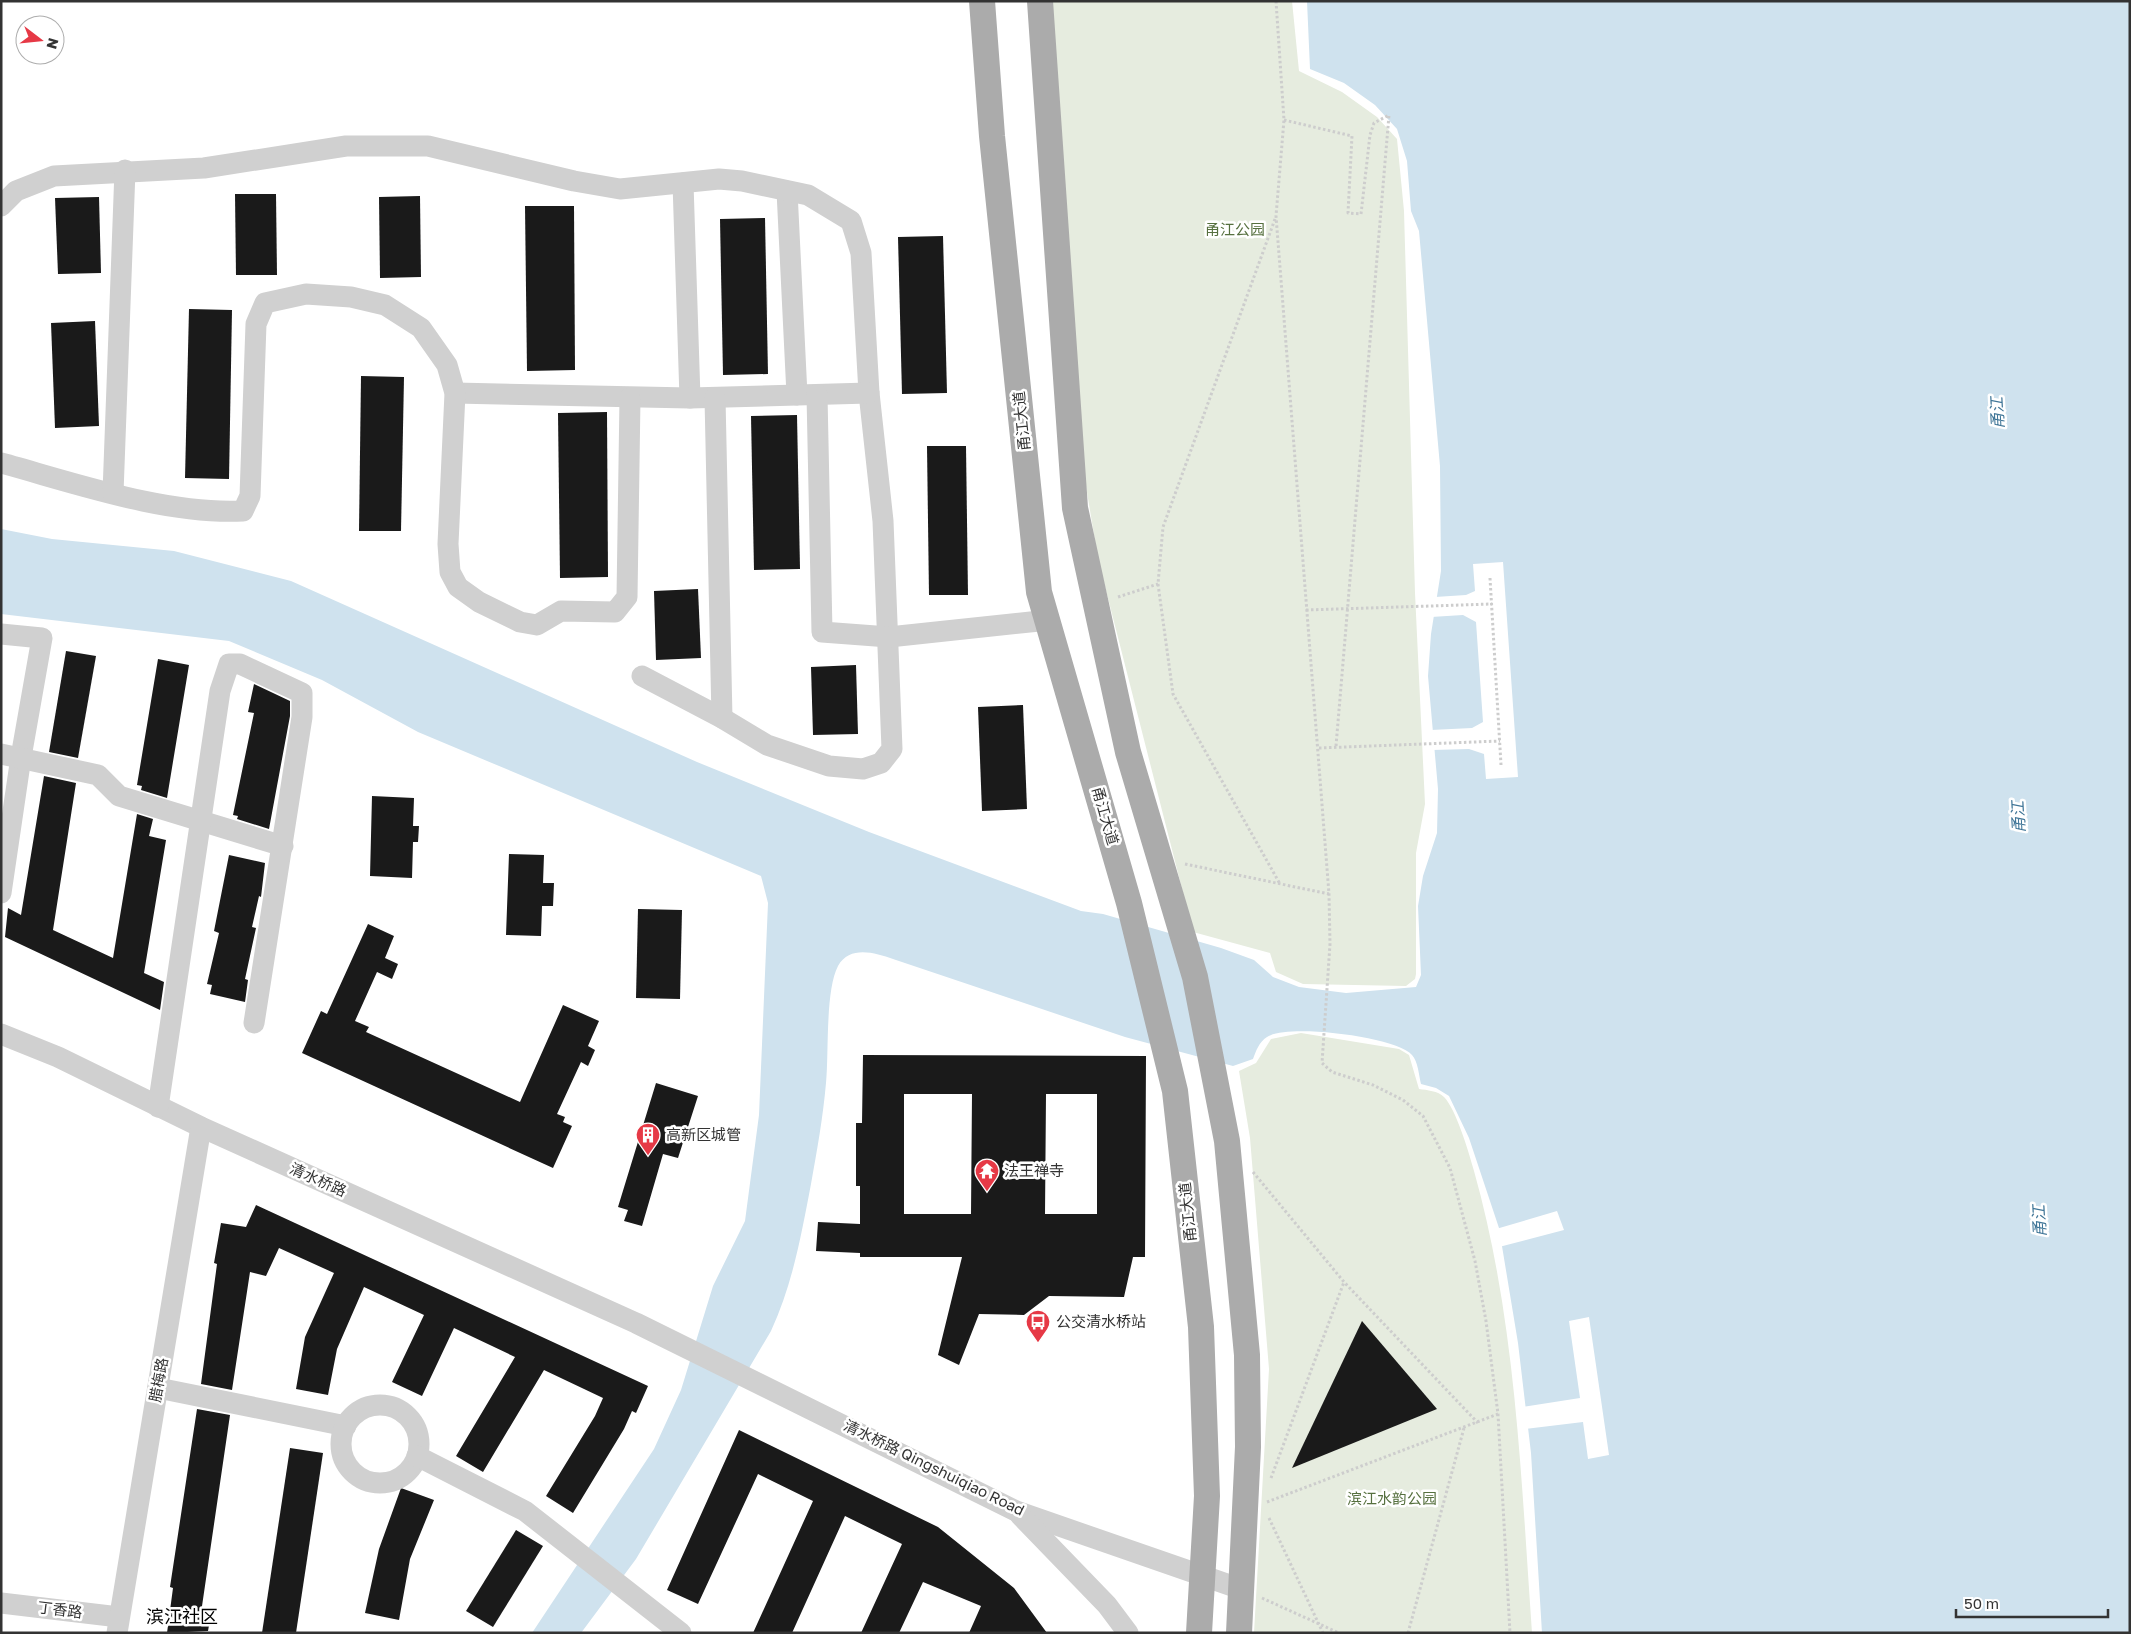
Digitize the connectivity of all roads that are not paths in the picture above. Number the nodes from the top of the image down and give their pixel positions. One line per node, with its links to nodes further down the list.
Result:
1 (982, 1): 15 (main road, 甬江大道)
2 (1040, 1): 34 (main road)
3 (125, 170): 4 (street); 6 (street); 14 (street)
4 (683, 183): 5 (street); 11 (street)
5 (787, 191): 8 (street); 9 (street)
6 (1, 206)
7 (454, 393): 10 (street); 10 (street); 14 (street)
8 (869, 393): 9 (street); 17 (street)
9 (807, 395): 12 (street); 17 (street)
10 (630, 398): 11 (street)
11 (690, 398): 12 (street)
12 (715, 398): 19 (street)
13 (1, 463): 14 (street)
14 (113, 493)
15 (1049, 620): 17 (street); 33 (main road, 甬江大道)
16 (1, 634): 20 (street)
17 (889, 637): 19 (street)
18 (642, 676): 19 (street)
19 (722, 718)
20 (11, 755): 21 (street); 23 (street)
21 (199, 820): 22 (street); 22 (street); 26 (street)
22 (283, 846): 24 (street)
23 (1, 893)
24 (254, 1024)
25 (1, 1034): 26 (street, 清水桥路)
26 (158, 1107): 27 (street, 清水桥路)
27 (201, 1127): 28 (street, 清水桥路); 29 (street, 腊梅路)
28 (636, 1323): 32 (street, 清水桥路 Qingshuiqiao Road)
29 (158, 1388): 30 (street); 36 (street, 腊梅路)
30 (346, 1426): 31 (street); 31 (street)
31 (417, 1456): 37 (street)
32 (1016, 1511): 33 (street, 清水桥路 Qingshuiqiao Road); 38 (street)
33 (1203, 1576): 34 (street, 清水桥路 Qingshuiqiao Road); 39 (main road, 甬江大道)
34 (1241, 1589): 40 (main road)
35 (1, 1603): 36 (street, 丁香路)
36 (118, 1625)
37 (681, 1633)
38 (1128, 1633)
39 (1199, 1633)
40 (1239, 1633)

